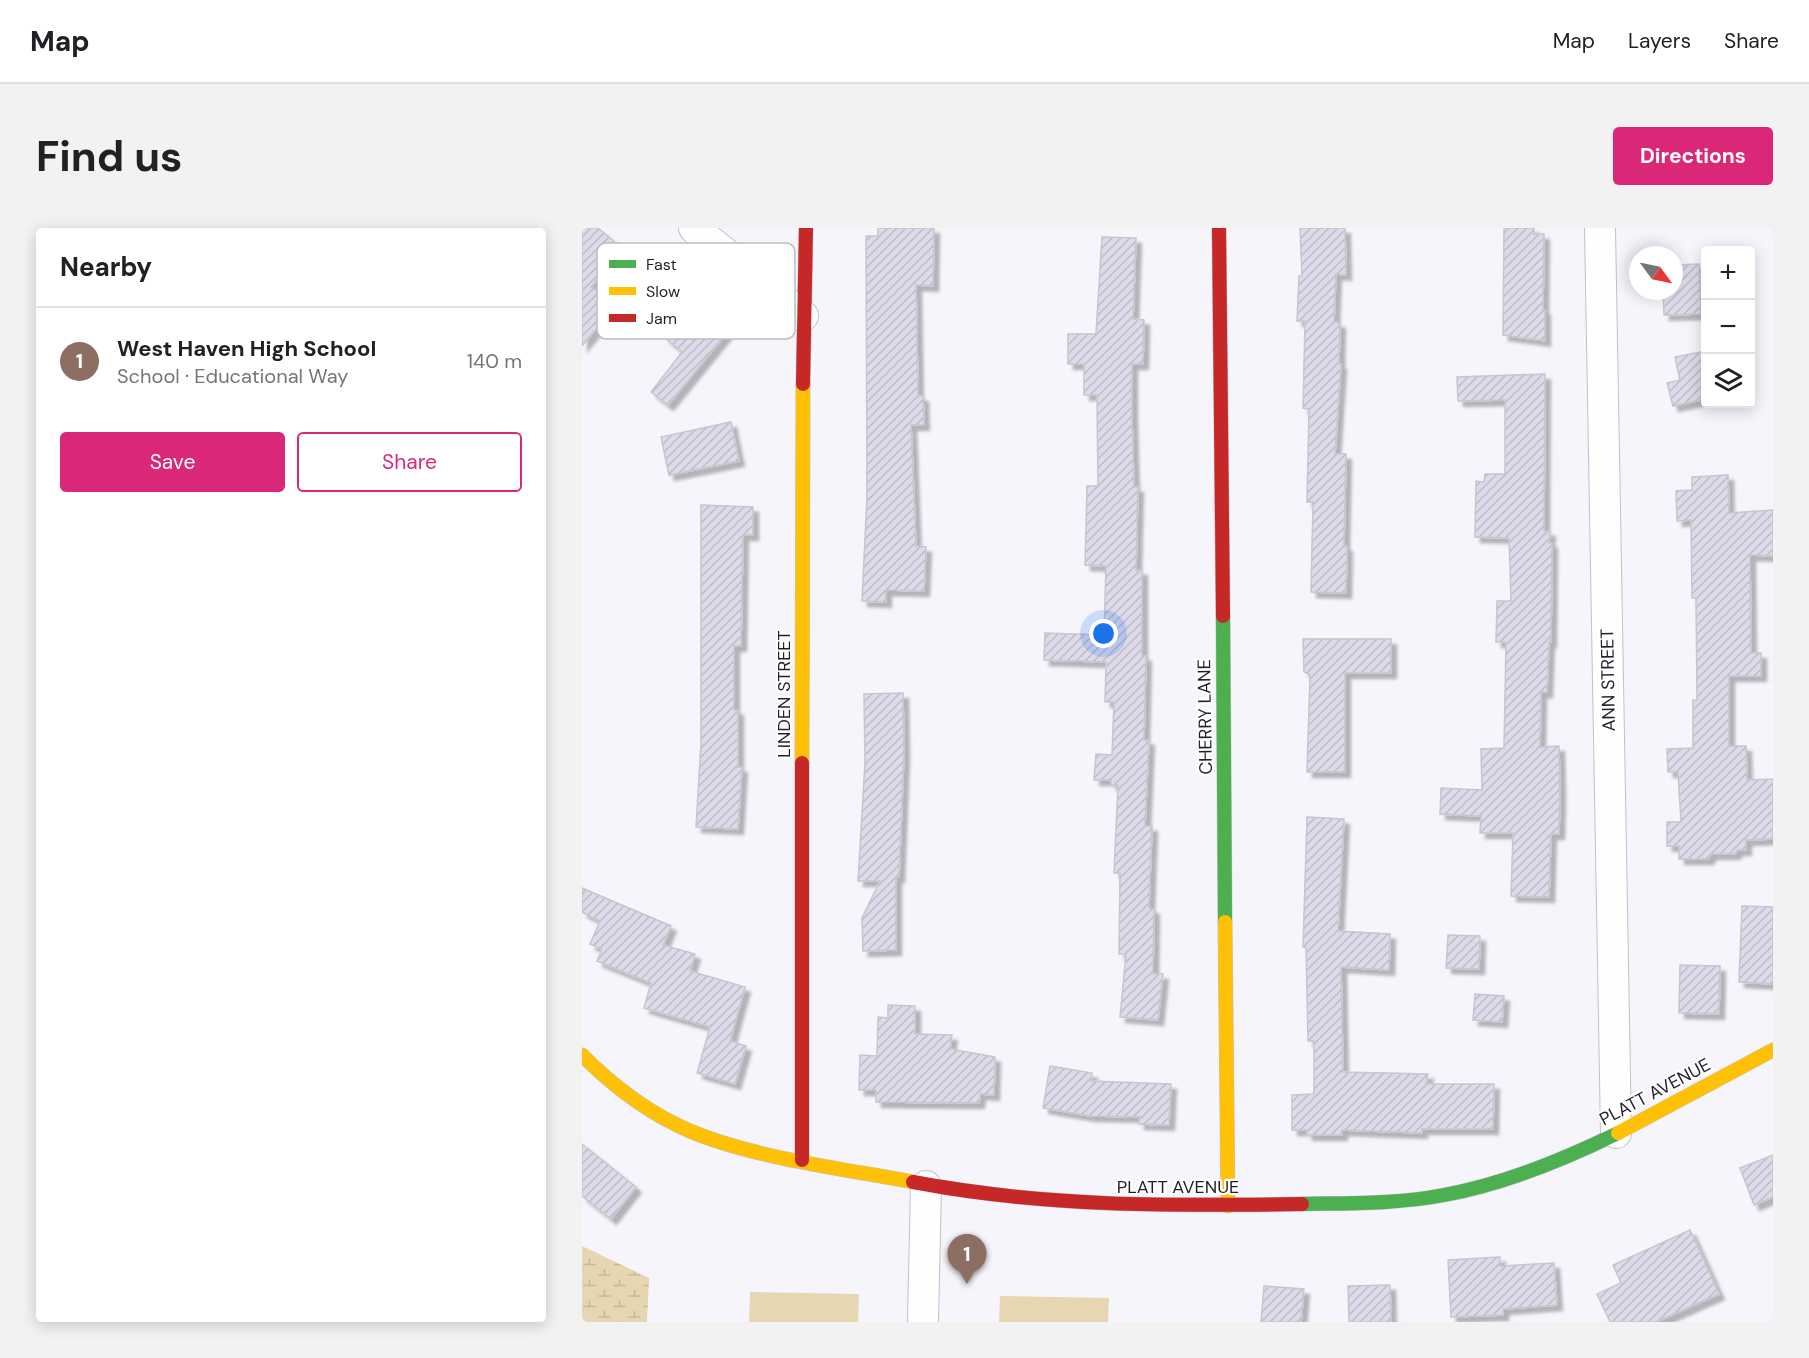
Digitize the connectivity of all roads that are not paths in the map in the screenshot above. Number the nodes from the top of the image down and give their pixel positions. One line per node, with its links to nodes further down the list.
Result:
1 (694, 228): 5 (street)
2 (806, 228): 7 (street, LINDEN STREET)
3 (1219, 228): 13 (street, CHERRY LANE)
4 (1600, 228): 10 (street, ANN STREET)
5 (712, 243)
6 (795, 310): 7 (street)
7 (802, 316): 11 (street, LINDEN STREET)
8 (1773, 1050): 10 (street, PLATT AVENUE)
9 (582, 1055): 11 (street, PLATT AVENUE)
10 (1616, 1133): 13 (street, PLATT AVENUE)
11 (802, 1160): 12 (street, PLATT AVENUE)
12 (926, 1186): 13 (street, PLATT AVENUE); 14 (street)
13 (1228, 1206)
14 (923, 1322)

